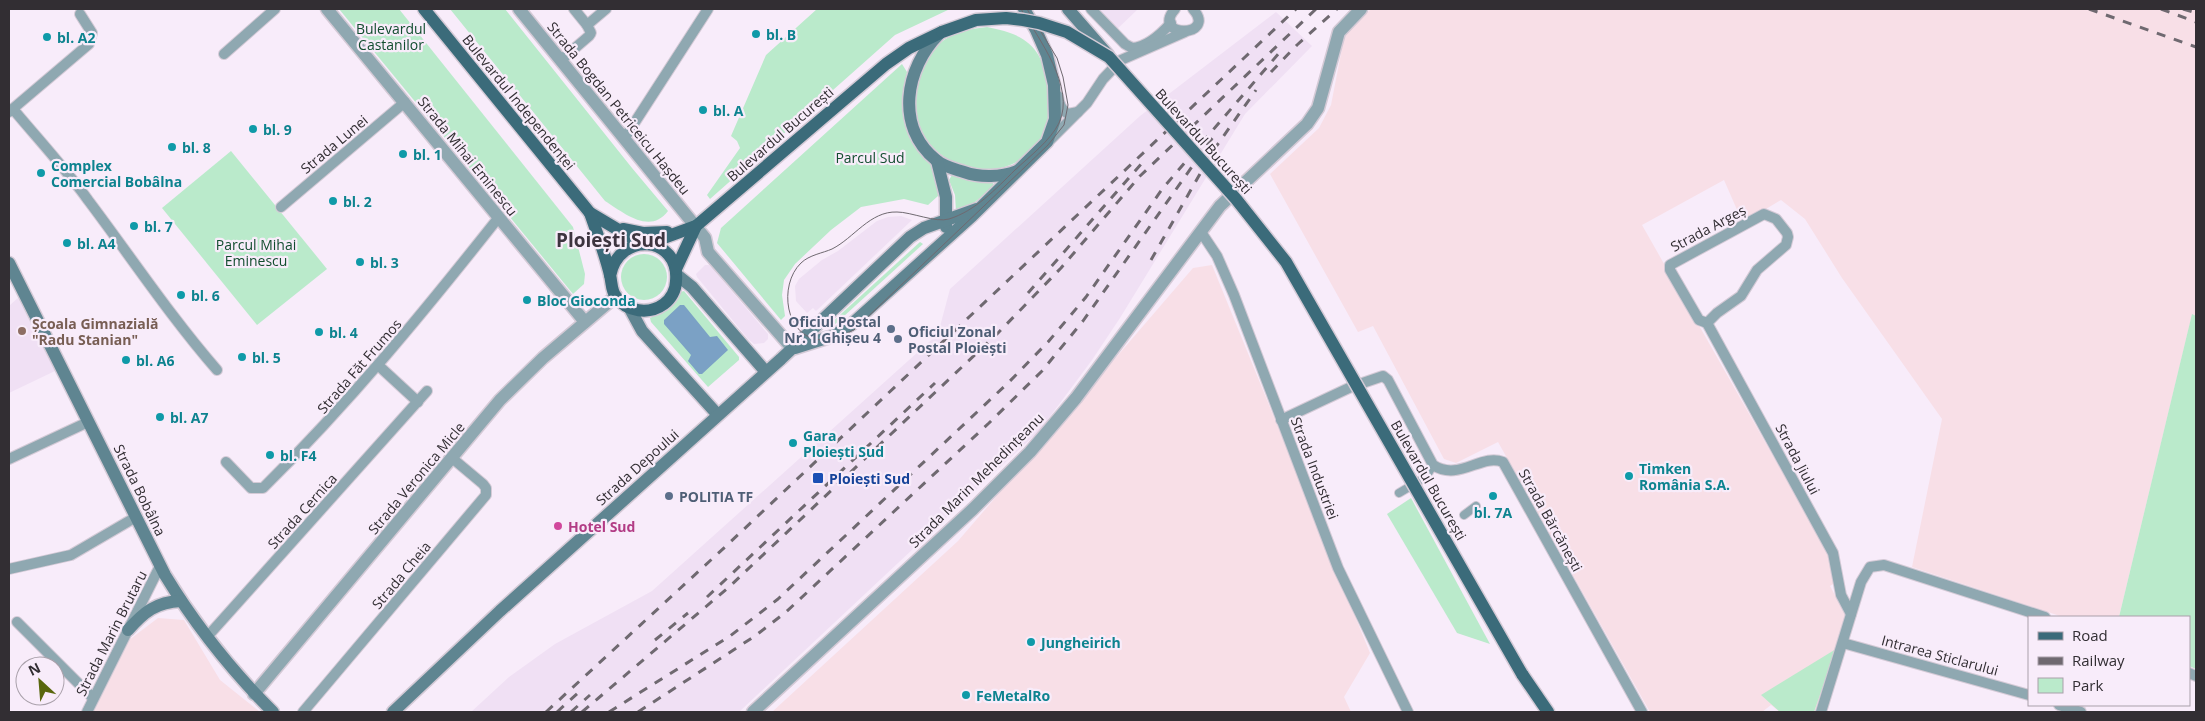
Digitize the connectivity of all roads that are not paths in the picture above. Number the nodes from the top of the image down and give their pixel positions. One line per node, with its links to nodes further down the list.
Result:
1 (275, 9): 20 (street)
2 (327, 9): 25 (street, Strada Mihai Eminescu)
3 (424, 9): 34 (main road, Bulevardul Independenței)
4 (519, 9): 23 (street, Strada Bogdan Petriceicu Hașdeu)
5 (574, 9): 16 (street)
6 (606, 9): 16 (street)
7 (708, 9): 28 (street)
8 (1024, 9): 24 (main road)
9 (1068, 9): 21 (main road)
10 (1091, 9): 19 (street)
11 (1175, 9): 15 (street)
12 (1193, 9): 18 (street)
13 (1362, 9): 39 (street, Strada Marin Mehedințeanu)
14 (80, 14): 26 (street)
15 (1171, 24): 18 (street); 19 (street)
16 (587, 25): 23 (street)
17 (942, 32): 21 (main road, Bulevardul București, bridge); 30 (main road); 37 (main road, Bulevardul București)
18 (1185, 32): 22 (street)
19 (1125, 44): 22 (street)
20 (224, 54)
21 (1110, 57): 75 (main road, Bulevardul București, bridge)
22 (1124, 58): 27 (street)
23 (561, 60): 28 (street, Strada Bogdan Petriceicu Hașdeu)
24 (1053, 76): 27 (street); 29 (main road)
25 (405, 102): 32 (street, Strada Lunei); 35 (street, Strada Mihai Eminescu)
26 (11, 111): 51 (street)
27 (1079, 112): 29 (street)
28 (624, 139): 37 (street, Strada Bogdan Petriceicu Hașdeu)
29 (1047, 142): 31 (main road, Strada Depoului)
30 (937, 161): 31 (main road); 36 (main road)
31 (1017, 171): 33 (main road, Strada Depoului)
32 (281, 207)
33 (977, 209): 36 (main road, Strada Depoului); 40 (main road, Strada Depoului)
34 (590, 213): 38 (main road, Bulevardul Independenței); 44 (main road, Bulevardul Independenței)
35 (499, 217): 47 (street, Strada Mihai Eminescu); 50 (street, Strada Făt Frumos)
36 (947, 220): 40 (main road); 49 (main road, Strada Depoului)
37 (695, 225): 38 (main road); 41 (main road, Bulevardul București); 43 (main road, Bulevardul București); 49 (street, Strada Bogdan Petriceicu Hașdeu)
38 (614, 227): 41 (main road, Bulevardul Independenței)
39 (1201, 232): 56 (street, Strada Industriei); 84 (street, Strada Marin Mehedințeanu)
40 (944, 240): 49 (main road, Strada Depoului)
41 (644, 244): 43 (main road, Bulevardul Independenței); 44 (main road)
42 (9, 263): 57 (main road, Strada Bobâlna)
43 (676, 272): 46 (main road); 52 (main road)
44 (610, 276): 45 (main road, Bulevardul Independenței)
45 (616, 296): 46 (main road); 47 (street, Strada Veronica Micle)
46 (629, 307): 55 (main road)
47 (585, 322): 58 (street, Strada Veronica Micle)
48 (1707, 323): 48 (street, Strada Argeș); 69 (street, Strada Jiului)
49 (792, 348): 52 (main road, Strada Depoului)
50 (379, 366): 54 (street); 60 (street, Strada Făt Frumos)
51 (217, 370)
52 (766, 372): 55 (main road, Strada Depoului)
53 (427, 391): 54 (street, Strada Cernica)
54 (418, 402): 73 (street, Strada Cernica)
55 (717, 414): 83 (main road, Strada Depoului)
56 (1281, 420): 61 (street); 85 (street, Strada Industriei)
57 (88, 422): 59 (street); 65 (main road, Strada Bobâlna)
58 (452, 458): 76 (street, Strada Veronica Micle); 82 (street, Strada Cheia)
59 (9, 459)
60 (226, 462)
61 (1433, 465): 62 (street); 88 (street, Strada Bărcănești)
62 (1399, 493)
63 (1476, 506): 64 (street)
64 (1464, 514)
65 (136, 517): 66 (main road, Strada Bobâlna); 67 (street)
66 (160, 566): 68 (main road, Strada Bobâlna); 72 (street, Strada Marin Brutaru)
67 (9, 569)
68 (181, 601): 72 (main road); 73 (main road, Strada Bobâlna)
69 (1851, 614): 70 (street); 74 (street)
70 (2042, 616)
71 (18, 622): 78 (street)
72 (128, 630): 78 (street, Strada Marin Brutaru)
73 (207, 637): 76 (main road, Strada Bobâlna)
74 (1843, 643): 77 (street, Intrarea Sticlarului); 89 (street)
75 (1522, 674): 86 (main road, Bulevardul București); 87 (main road, Bulevardul București)
76 (254, 694): 81 (main road, Strada Bobâlna)
77 (2028, 695)
78 (93, 698): 80 (street, Strada Marin Brutaru)
79 (2063, 706): 90 (street)
80 (87, 712)
81 (273, 712)
82 (303, 712)
83 (393, 712)
84 (753, 712)
85 (1408, 712)
86 (1538, 712)
87 (1548, 712)
88 (1642, 712)
89 (1821, 712)
90 (2081, 712)

